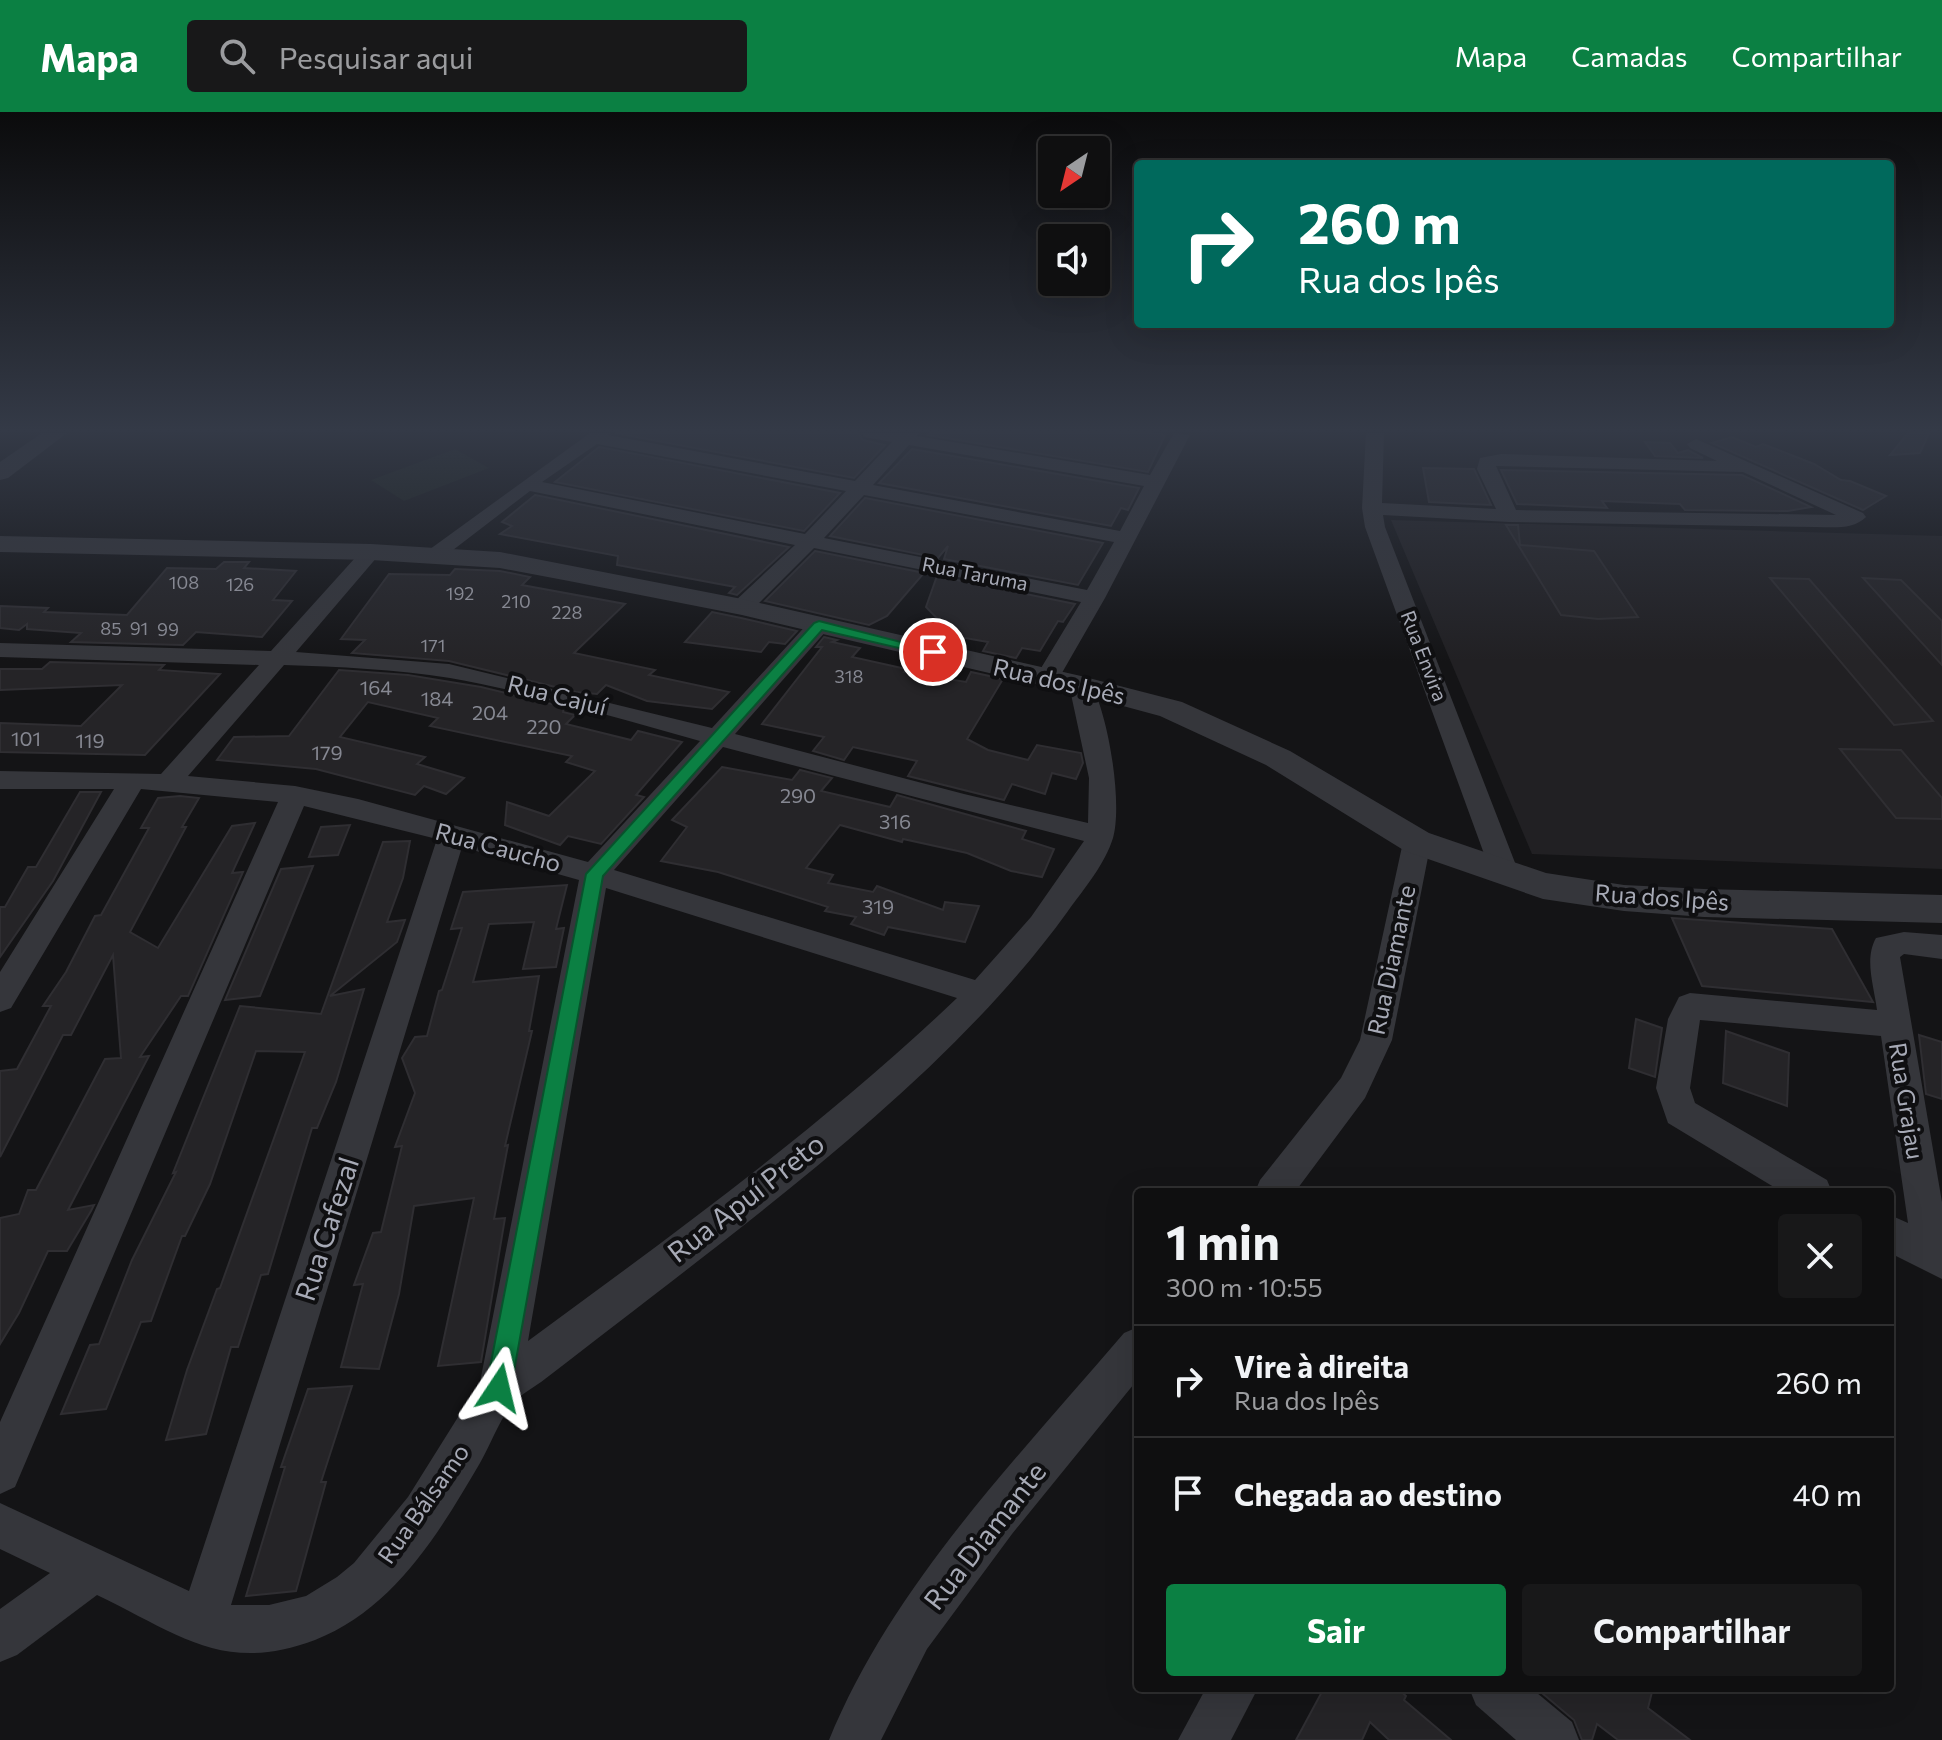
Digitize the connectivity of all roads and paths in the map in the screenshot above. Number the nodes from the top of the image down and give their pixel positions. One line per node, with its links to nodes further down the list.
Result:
1 (1372, 508): 31 (street, Rua Envira)
2 (495, 509): 15 (street)
3 (645, 509): 12 (street, Rua Taruma)
4 (838, 509): 12 (street)
5 (973, 509): 11 (street)
6 (1141, 509): 11 (street)
7 (1389, 509): 10 (street)
8 (1506, 509): 10 (street)
9 (1839, 509): 10 (street)
10 (1509, 516)
11 (1125, 538): 16 (street)
12 (809, 542): 16 (street, Rua Taruma); 17 (street)
13 (0, 544): 14 (street, Rua dos Ipês)
14 (371, 552): 15 (street, Rua dos Ipês); 20 (street)
15 (433, 556): 17 (street, Rua dos Ipês)
16 (1094, 598): 21 (street)
17 (742, 607): 18 (street, Rua dos Ipês)
18 (819, 625): 21 (street, Rua dos Ipês); 23 (street)
19 (0, 650): 20 (street, Rua Cajuí)
20 (280, 657): 23 (street, Rua Cajuí); 26 (street)
21 (1047, 678): 22 (street, Rua dos Ipês)
22 (1081, 685): 29 (street); 30 (street, Rua dos Ipês)
23 (718, 738): 29 (street, Rua Cajuí); 32 (street)
24 (0, 780): 25 (street, Rua Caucho)
25 (133, 780): 26 (street, Rua Caucho); 36 (street)
26 (169, 782): 27 (street, Rua Caucho)
27 (295, 795): 28 (street, Rua Caucho); 44 (street)
28 (452, 835): 32 (street, Rua Caucho); 47 (street, Rua Cafezal)
29 (1100, 835): 35 (street, Rua Apuí Preto)
30 (1417, 842): 31 (street, Rua dos Ipês); 38 (street, Rua Diamante)
31 (1505, 873): 33 (street, Rua dos Ipês)
32 (594, 874): 35 (street, Rua Caucho); 43 (street, Rua Bálsamo)
33 (1942, 909)
34 (1942, 947): 37 (street, Rua Grajau)
35 (982, 994): 43 (street, Rua Apuí Preto)
36 (0, 999)
37 (1894, 1024): 39 (street); 41 (street, Rua Grajau)
38 (1276, 1188)
39 (1807, 1188)
40 (1894, 1235): 41 (street)
41 (1937, 1258)
42 (1131, 1369): 52 (street, Rua Diamante)
43 (499, 1388): 47 (street, Rua Bálsamo)
44 (0, 1472)
45 (0, 1525): 46 (street, Rua Bálsamo)
46 (93, 1570): 47 (street, Rua Bálsamo); 48 (street)
47 (202, 1623)
48 (0, 1638)
49 (1232, 1692): 53 (street)
50 (1497, 1692): 51 (street)
51 (1549, 1738)
52 (854, 1740)
53 (1203, 1740)

